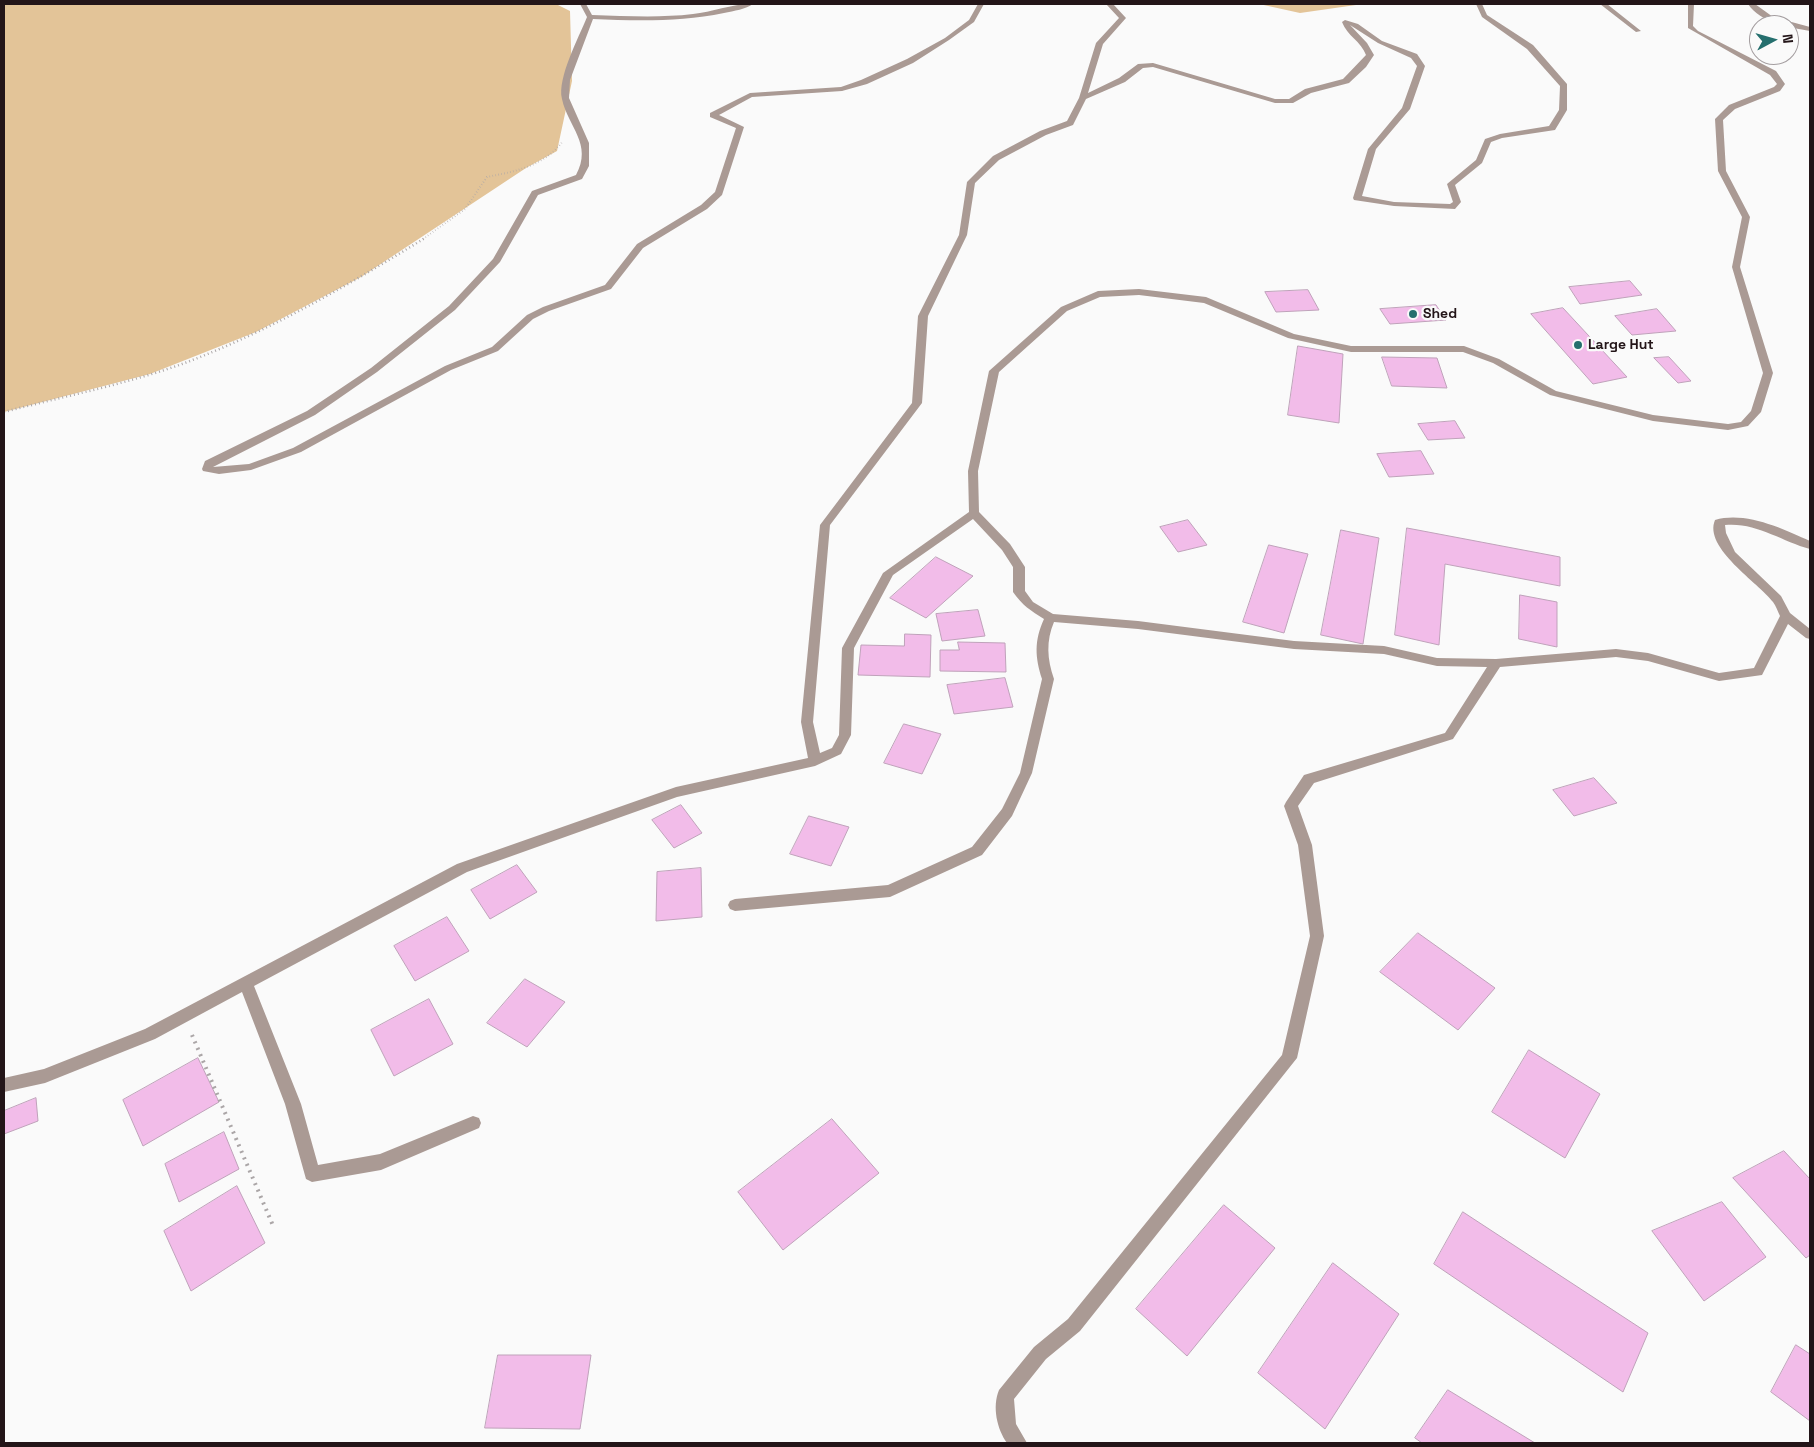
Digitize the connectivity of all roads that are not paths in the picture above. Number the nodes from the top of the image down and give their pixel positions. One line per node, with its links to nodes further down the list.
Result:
1 (583, 4): 9 (street)
2 (750, 4): 9 (street)
3 (981, 4): 9 (street)
4 (1109, 4): 12 (street)
5 (1479, 4): 12 (street)
6 (1603, 4): 11 (street)
7 (1691, 4): 13 (street)
8 (1751, 4): 10 (street)
9 (590, 17)
10 (1810, 30)
11 (1638, 31)
12 (1083, 98): 19 (street)
13 (974, 513): 16 (street); 19 (street)
14 (1810, 545): 15 (street)
15 (1786, 616): 17 (street); 18 (street)
16 (1050, 618): 18 (street); 20 (street)
17 (1810, 635)
18 (1496, 662): 24 (street)
19 (815, 761): 21 (street)
20 (735, 905)
21 (246, 983): 22 (street); 23 (street)
22 (4, 1085)
23 (473, 1123)
24 (1018, 1443)

